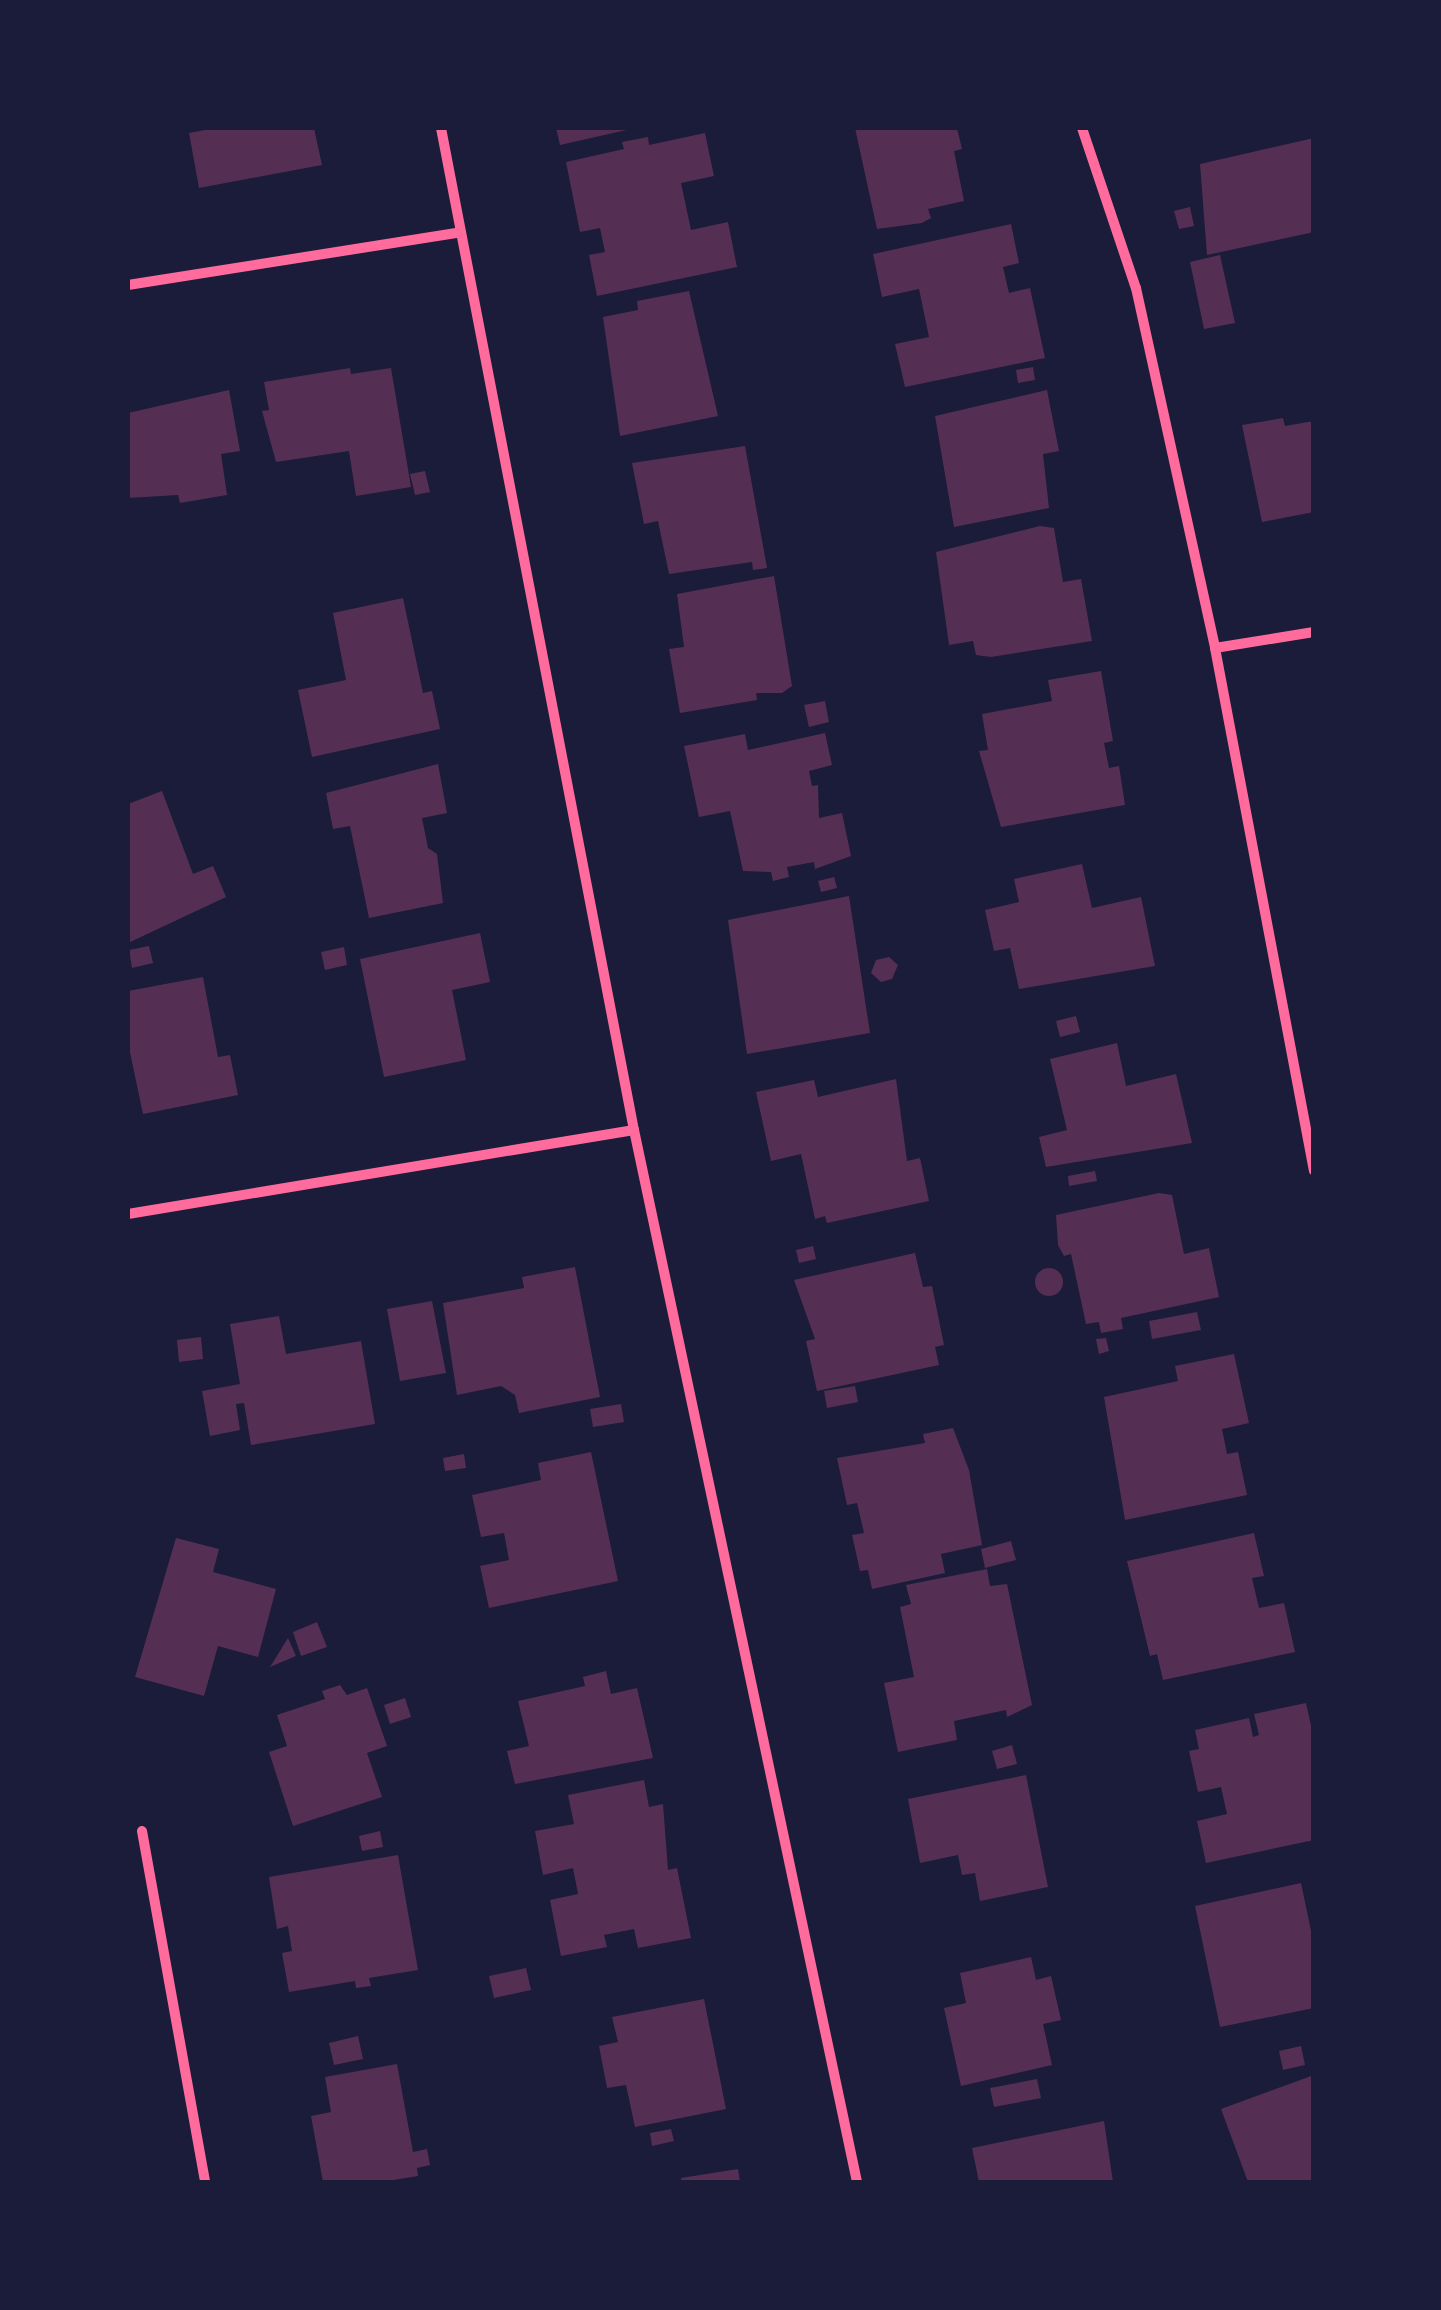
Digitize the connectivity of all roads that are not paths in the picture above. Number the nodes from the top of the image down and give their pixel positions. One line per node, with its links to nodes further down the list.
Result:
1 (441, 128): 3 (street)
2 (1082, 128): 6 (street)
3 (461, 232): 4 (street); 7 (street)
4 (128, 284)
5 (1314, 632): 6 (street)
6 (1215, 648): 8 (street)
7 (634, 1130): 9 (street); 12 (street)
8 (1314, 1171)
9 (128, 1214)
10 (142, 1831): 11 (street)
11 (205, 2182)
12 (857, 2182)

